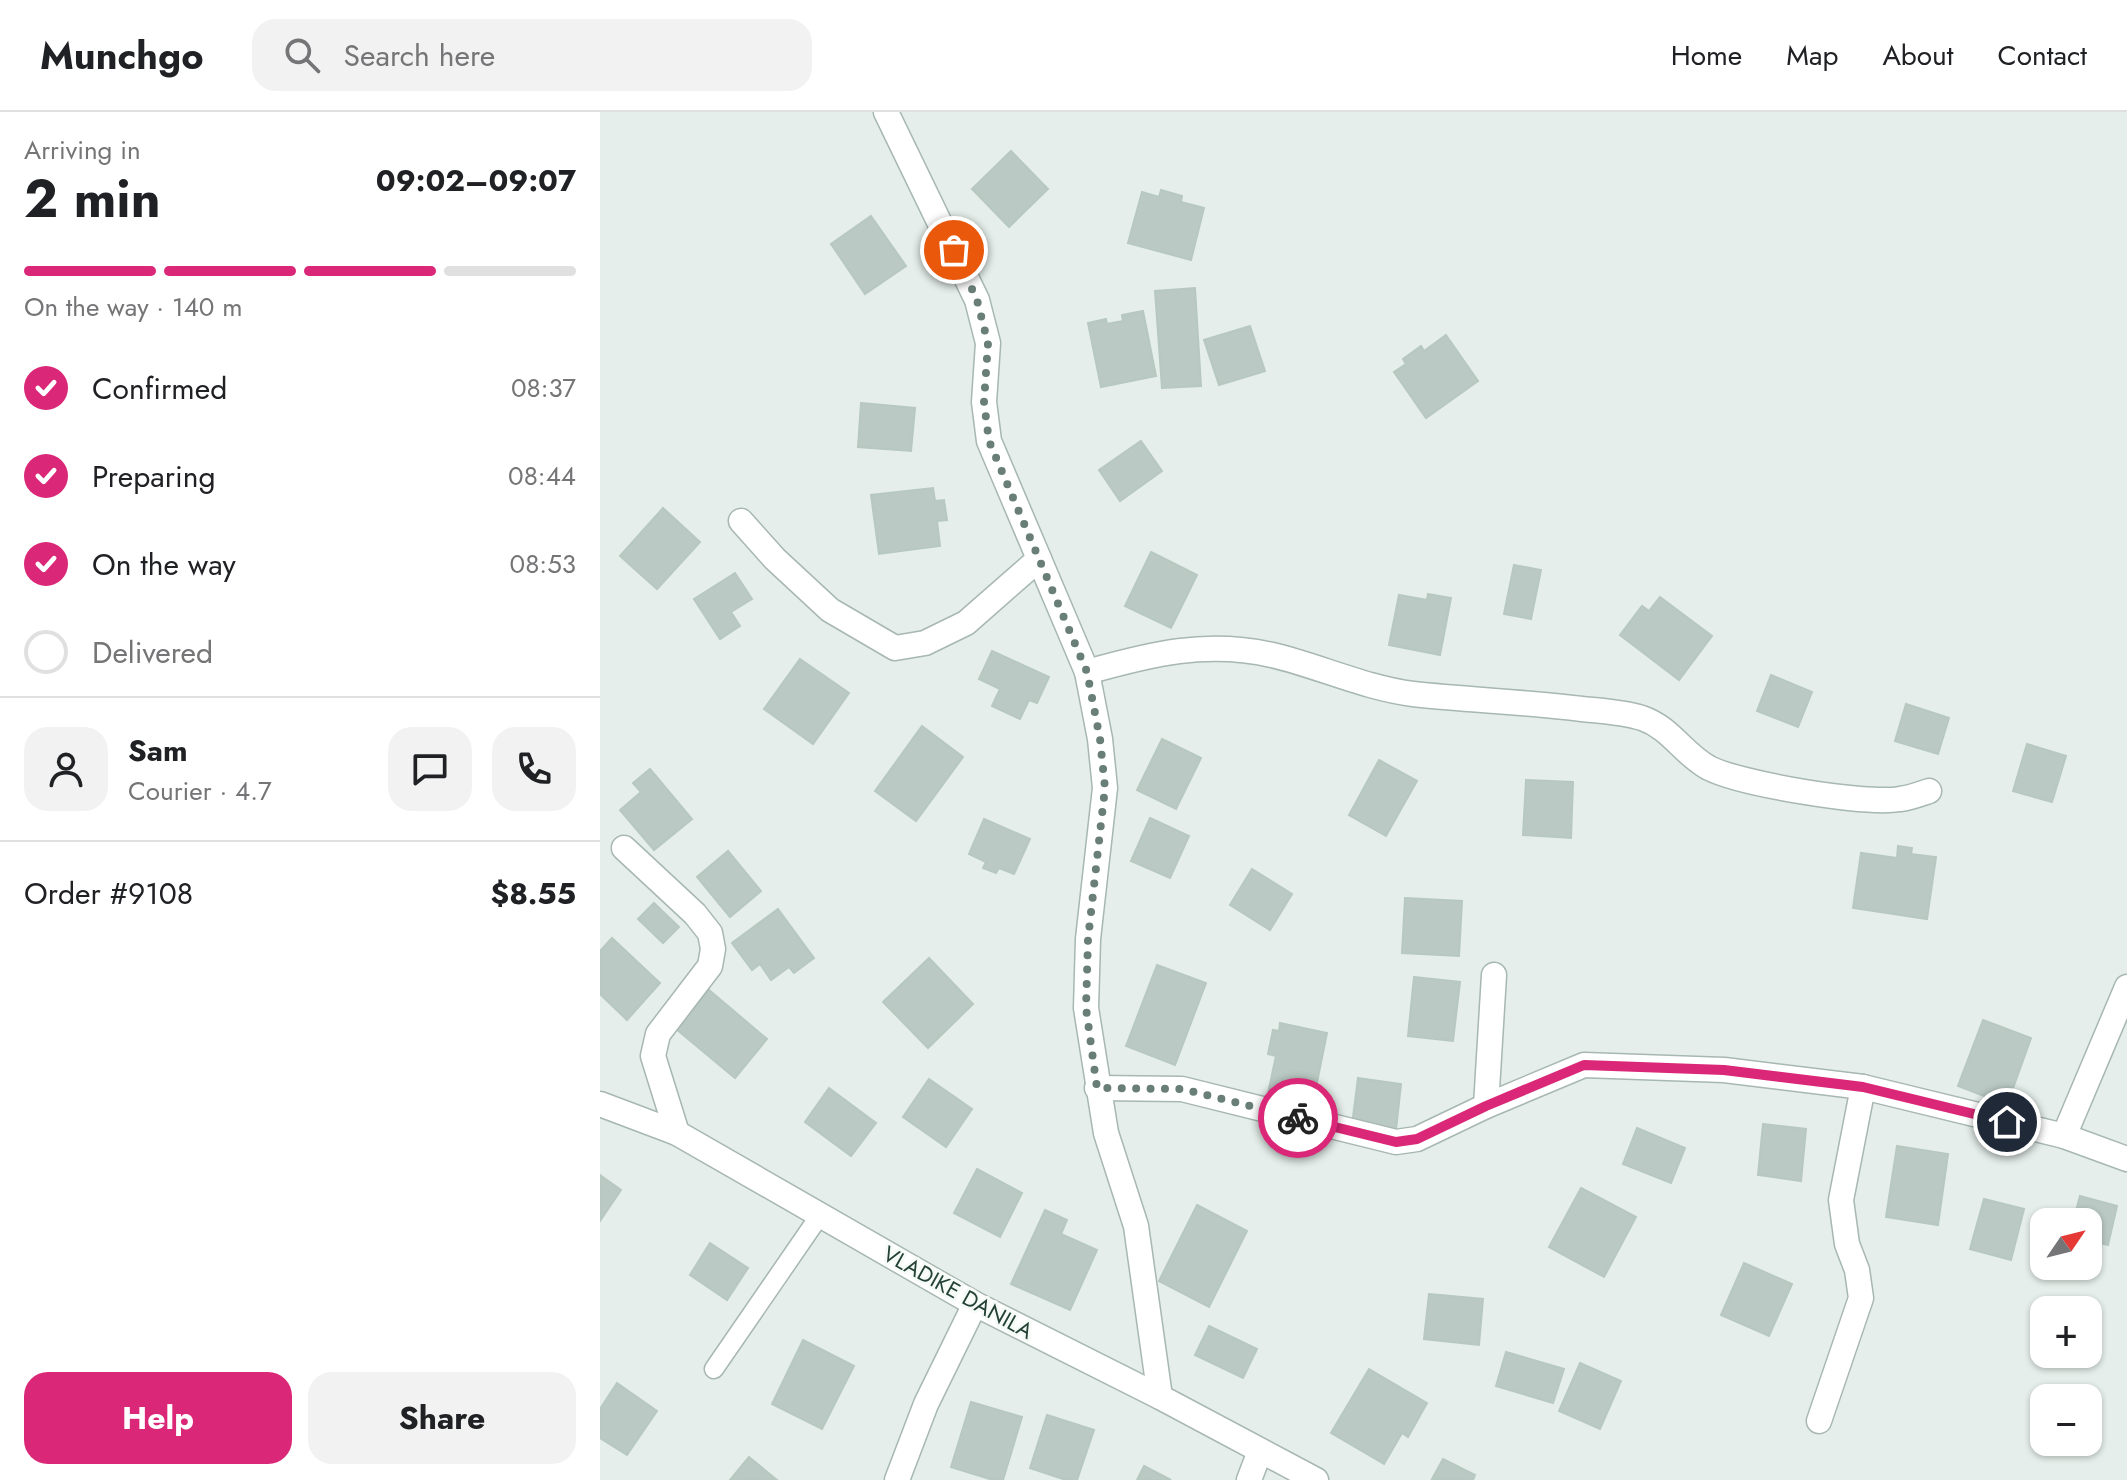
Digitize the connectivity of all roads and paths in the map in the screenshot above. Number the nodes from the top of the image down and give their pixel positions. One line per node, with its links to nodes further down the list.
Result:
1 (886, 112): 3 (street)
2 (741, 521): 3 (street)
3 (1039, 559): 4 (street)
4 (1087, 672): 5 (street); 10 (street)
5 (1929, 791)
6 (624, 848): 13 (street)
7 (1494, 975): 12 (street)
8 (2127, 987): 14 (street)
9 (1863, 1087): 12 (street); 14 (street); 20 (street)
10 (1097, 1088): 12 (street); 19 (street)
11 (600, 1104): 13 (street, VLADIKE DANILA)
12 (1486, 1106)
13 (677, 1133): 16 (street, VLADIKE DANILA)
14 (2064, 1136): 15 (street)
15 (2127, 1159)
16 (820, 1215): 17 (street, VLADIKE DANILA); 18 (lane)
17 (975, 1304): 19 (street, VLADIKE DANILA); 22 (street)
18 (714, 1369)
19 (1160, 1397): 21 (street, VLADIKE DANILA)
20 (1819, 1421)
21 (1260, 1451): 23 (street); 24 (street, VLADIKE DANILA)
22 (897, 1480)
23 (1249, 1480)
24 (1316, 1480)

